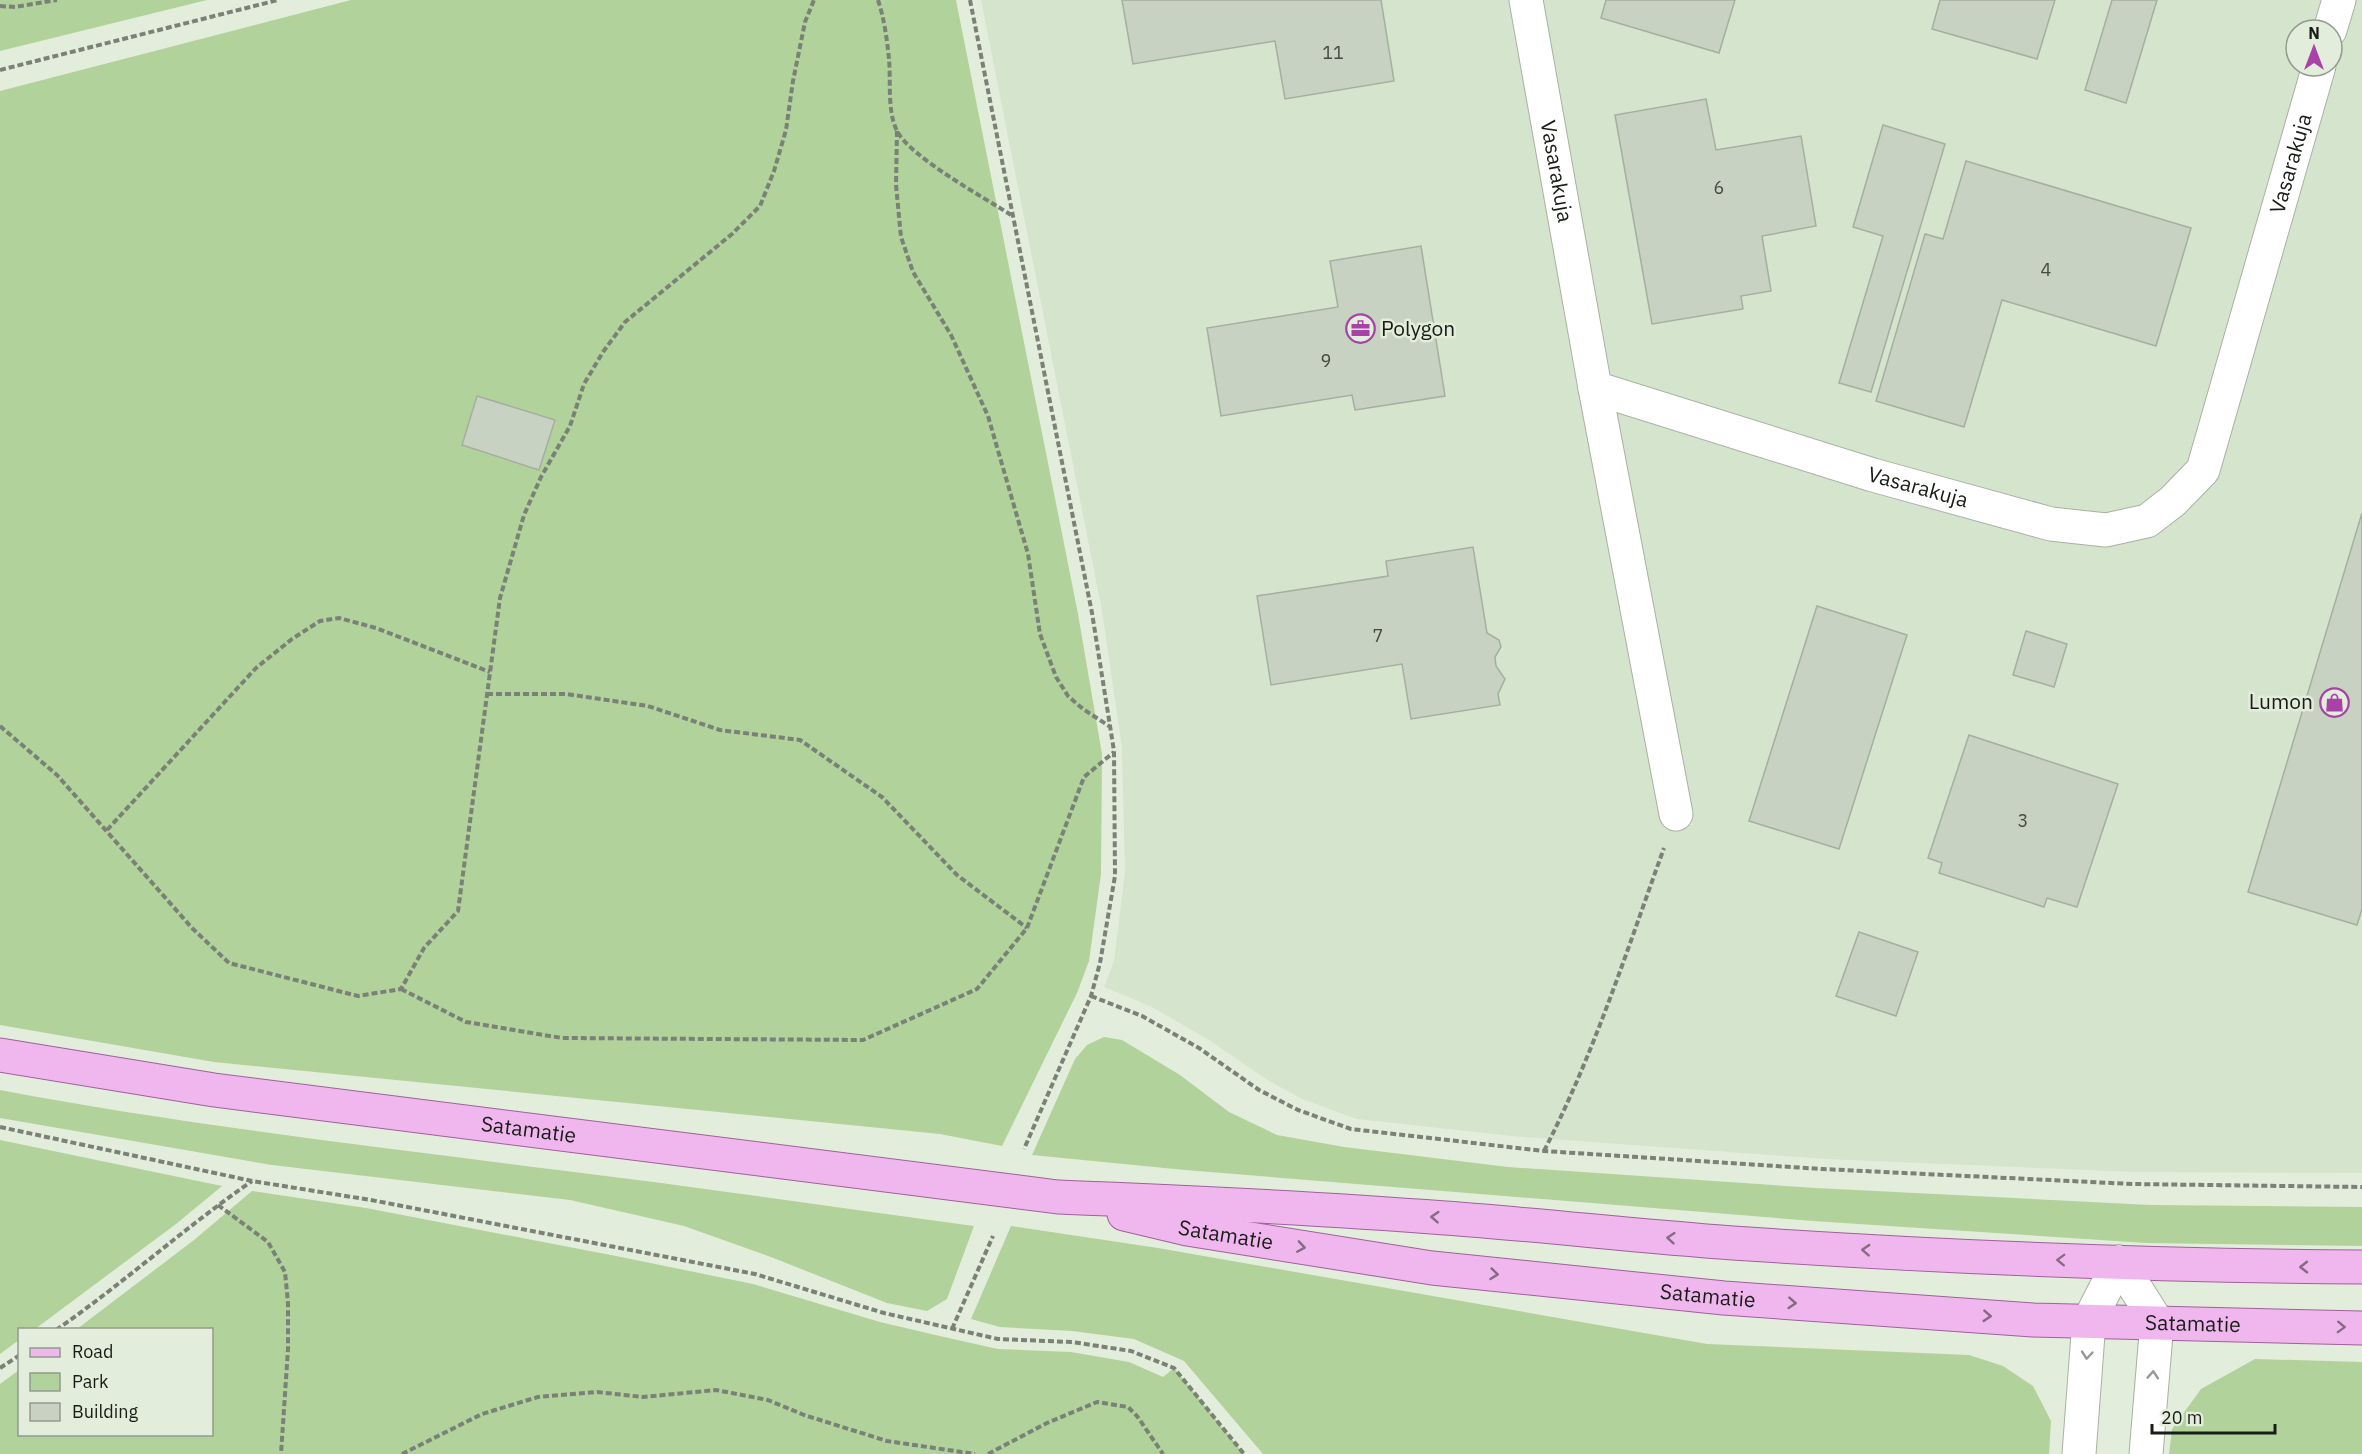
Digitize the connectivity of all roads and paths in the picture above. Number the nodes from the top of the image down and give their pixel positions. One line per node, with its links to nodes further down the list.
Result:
1 (57, 0): 8 (path)
2 (278, 0): 10 (path)
3 (814, 0): 15 (path)
4 (878, 0): 12 (path)
5 (970, 0): 13 (path)
6 (1526, 0): 14 (street, Vasarakuja)
7 (2338, 0): 9 (street)
8 (0, 6)
9 (2333, 18)
10 (0, 70)
11 (2316, 78): 14 (street, Vasarakuja)
12 (897, 131): 13 (path); 18 (path)
13 (1012, 215): 18 (path)
14 (1595, 388): 20 (street)
15 (490, 672): 16 (path); 21 (path)
16 (487, 694): 22 (path); 23 (path)
17 (0, 726): 21 (path)
18 (1110, 727): 19 (path)
19 (1114, 751): 22 (path); 24 (path)
20 (1676, 814): 28 (path)
21 (107, 830): 23 (path)
22 (1027, 928): 23 (path)
23 (401, 989)
24 (1091, 996): 27 (path); 28 (path)
25 (0, 1055): 31 (main road, Satamatie)
26 (0, 1127): 29 (path)
27 (1024, 1149)
28 (1544, 1151): 30 (path)
29 (252, 1181): 32 (path); 40 (path)
30 (2362, 1187)
31 (1058, 1197): 34 (main road, Satamatie, one-way to 31); 36 (main road, Satamatie, one-way to 36)
32 (218, 1205): 38 (path); 43 (path)
33 (993, 1236): 40 (path)
34 (2119, 1262): 35 (main road, Satamatie, one-way to 34); 36 (street); 37 (street)
35 (2362, 1267)
36 (2089, 1321): 37 (main road, Satamatie); 49 (street, one-way to 49)
37 (2157, 1322): 39 (main road, Satamatie, one-way to 39); 50 (street, one-way to 37)
38 (58, 1328)
39 (2362, 1328)
40 (952, 1329): 48 (path)
41 (18, 1356): 42 (path)
42 (0, 1368)
43 (281, 1454)
44 (402, 1454): 45 (path)
45 (975, 1454)
46 (988, 1454): 47 (path)
47 (1163, 1454)
48 (1244, 1454)
49 (2079, 1454)
50 (2146, 1454)

